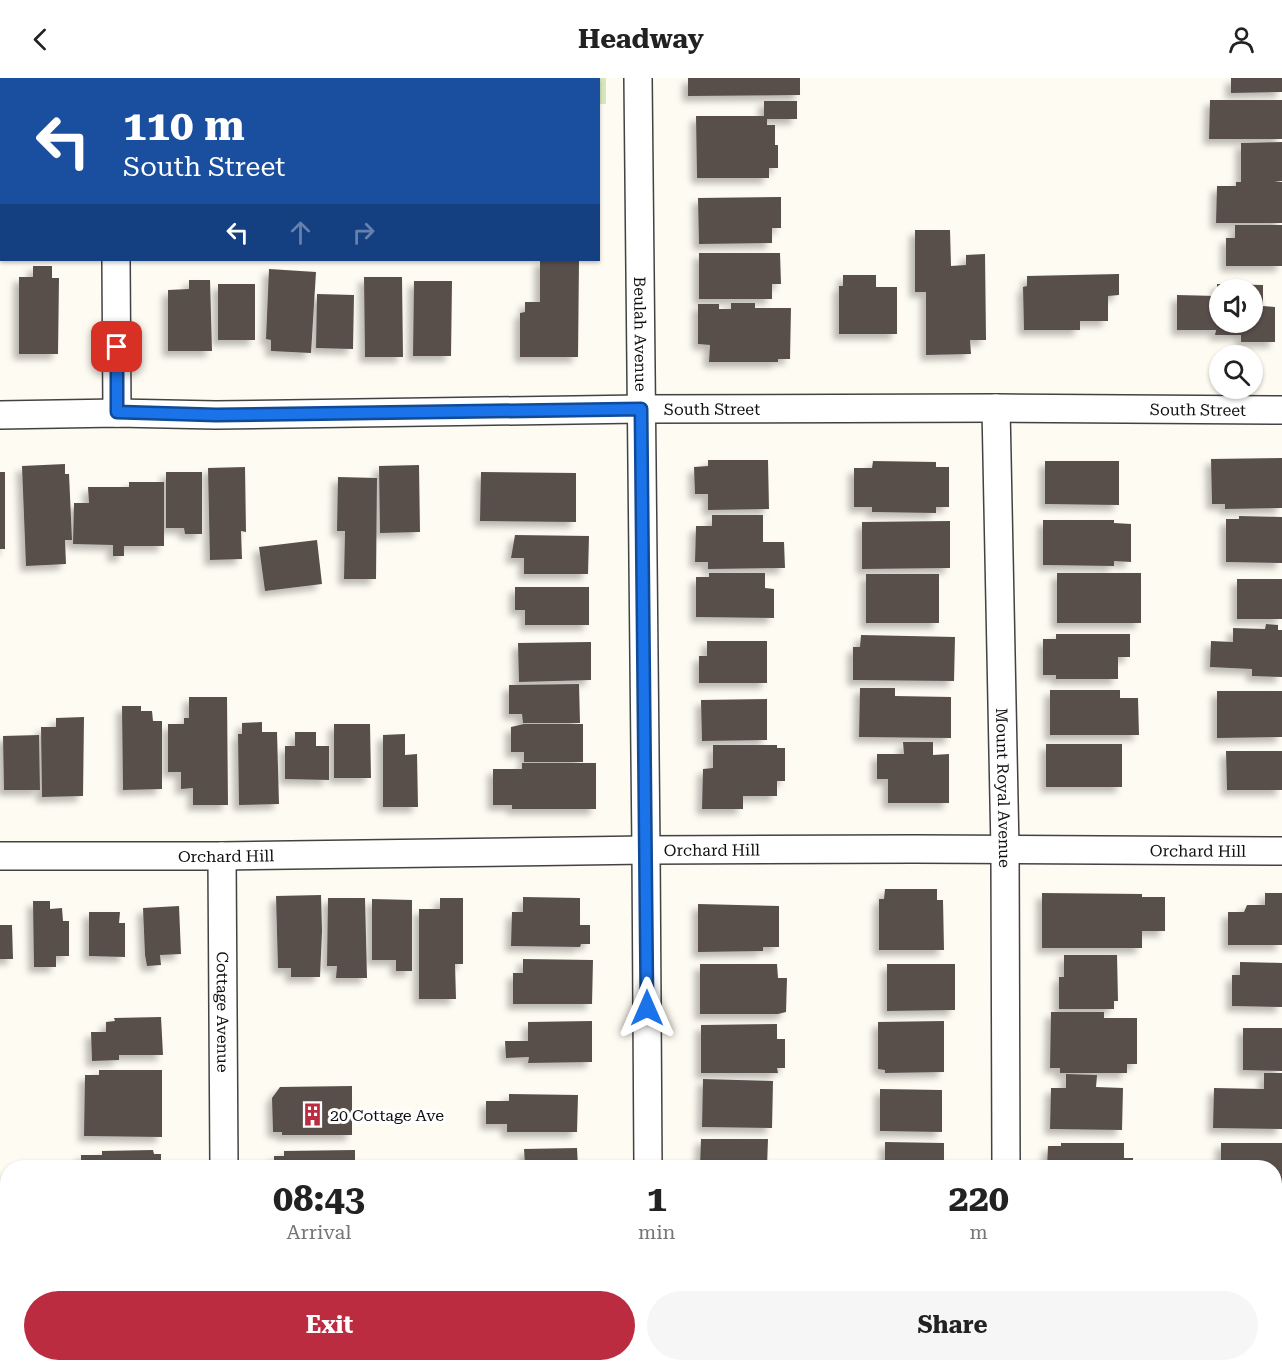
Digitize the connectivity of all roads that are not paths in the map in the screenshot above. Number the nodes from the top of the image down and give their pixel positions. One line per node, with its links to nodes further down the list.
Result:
1 (638, 78): 4 (street, Beulah Avenue)
2 (116, 261): 6 (street)
3 (996, 408): 4 (street, South Street); 5 (street, South Street); 9 (street, Mount Royal Avenue)
4 (641, 409): 6 (street, South Street); 8 (street, Beulah Avenue)
5 (1282, 410)
6 (117, 412): 7 (street, South Street)
7 (0, 415)
8 (646, 850): 9 (street, Orchard Hill); 12 (street, Orchard Hill); 14 (street, Beulah Avenue)
9 (1005, 850): 10 (street, Orchard Hill); 15 (street, Mount Royal Avenue)
10 (1282, 850)
11 (0, 856): 12 (street, Orchard Hill)
12 (222, 856): 13 (street, Cottage Avenue)
13 (224, 1160)
14 (648, 1160)
15 (1006, 1160)

